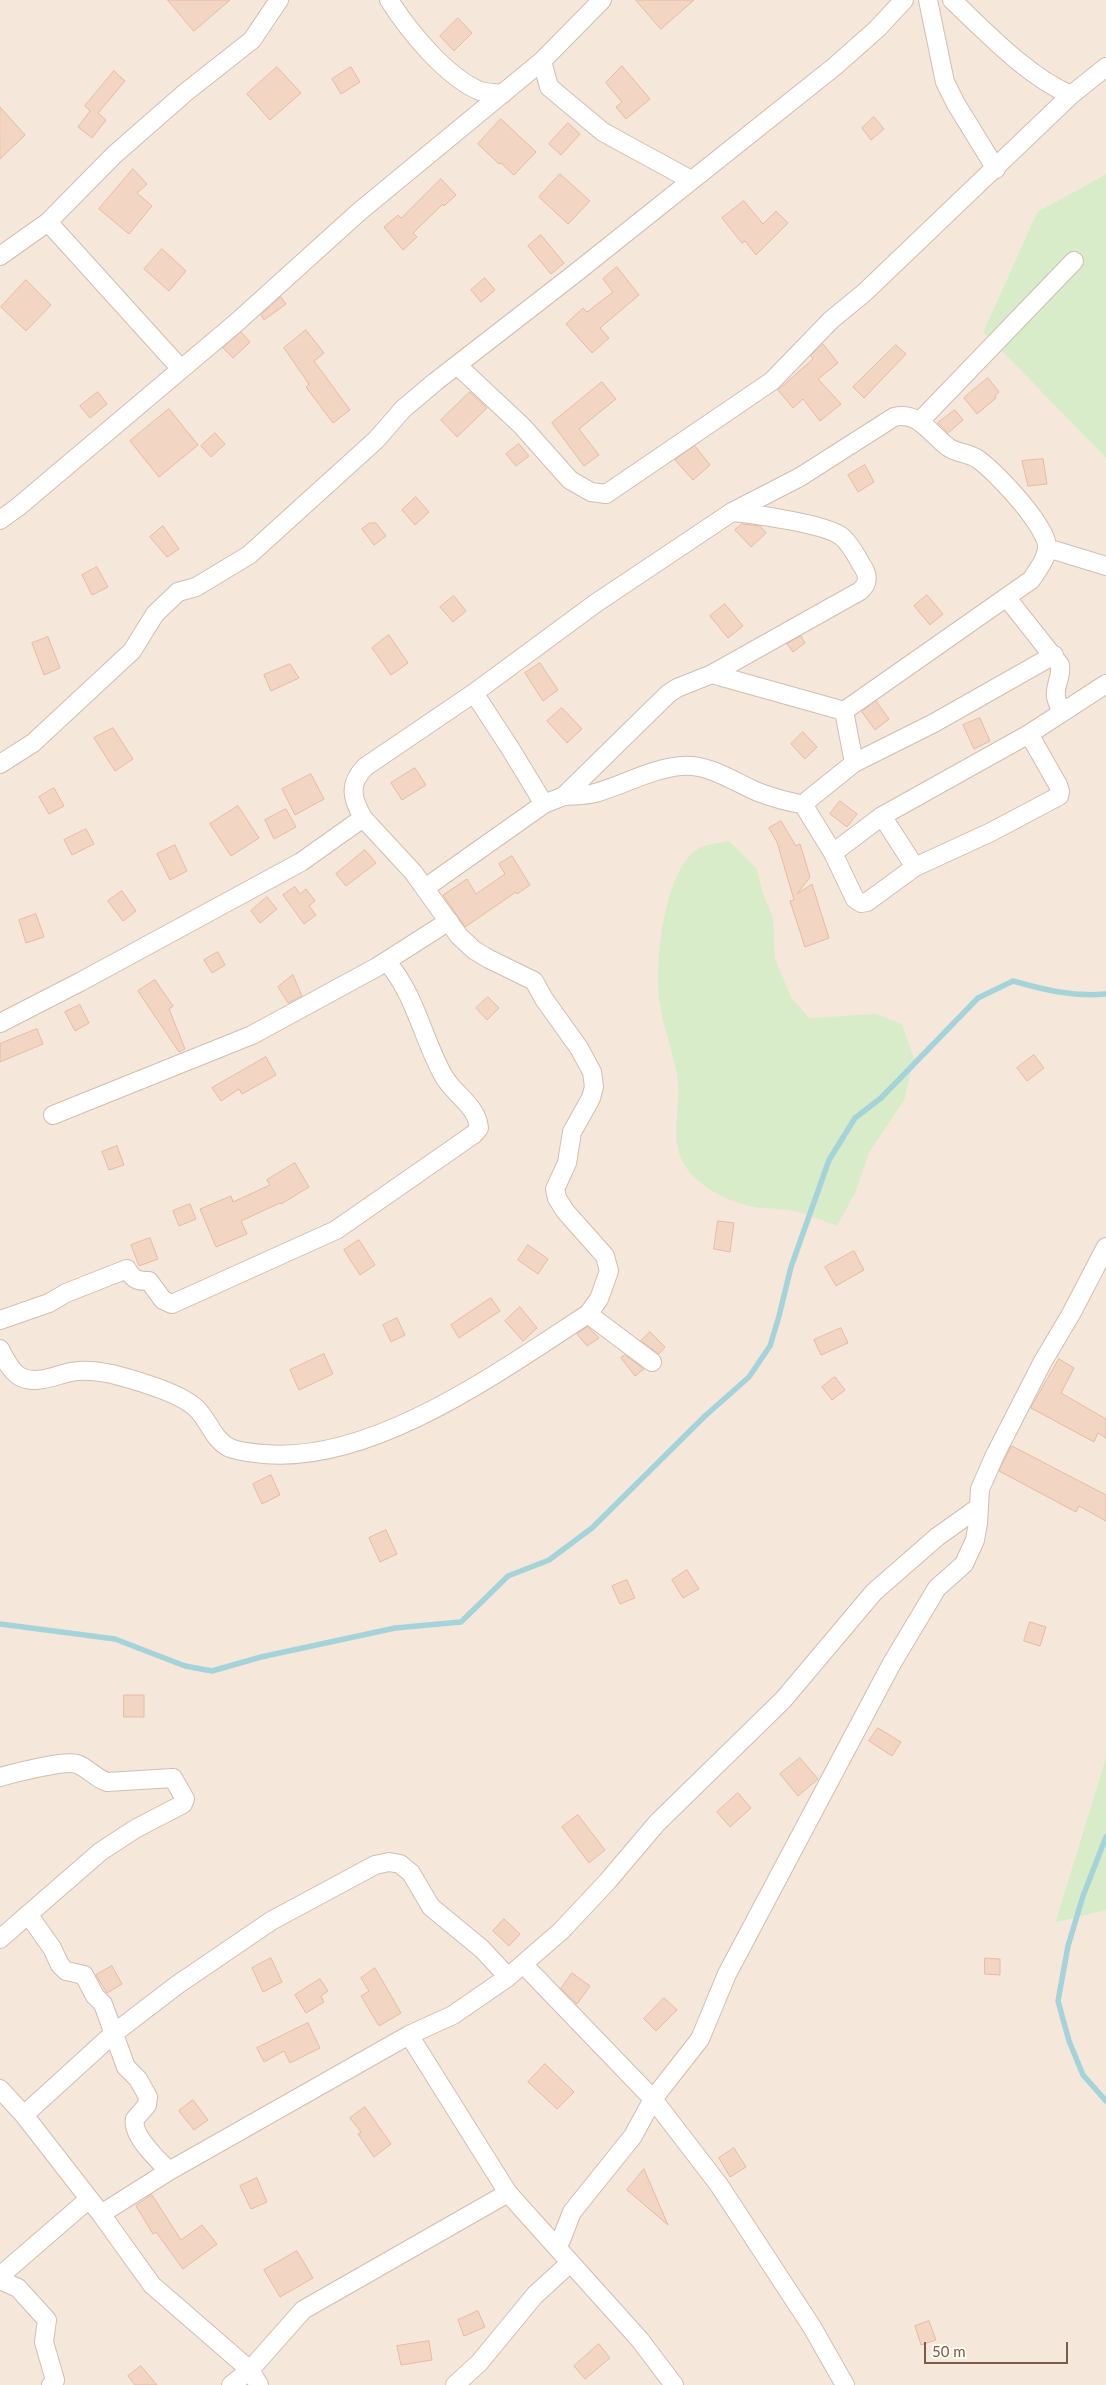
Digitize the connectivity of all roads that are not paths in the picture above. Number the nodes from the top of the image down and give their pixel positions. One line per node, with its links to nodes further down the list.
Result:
1 (279, 0): 13 (street)
2 (389, 0): 9 (street)
3 (602, 0): 7 (street)
4 (904, 0): 12 (street)
5 (928, 0): 11 (street)
6 (952, 0): 10 (street)
7 (542, 60): 9 (street); 12 (street)
8 (1106, 67): 10 (street)
9 (503, 94): 17 (street)
10 (1071, 95): 11 (street)
11 (996, 169): 16 (street)
12 (691, 180): 16 (street)
13 (48, 222): 14 (street); 17 (street)
14 (0, 256)
15 (1074, 261): 18 (street)
16 (458, 366): 32 (street)
17 (181, 369): 20 (street)
18 (920, 421): 19 (street); 21 (street)
19 (732, 512): 25 (street); 27 (street)
20 (0, 520)
21 (1047, 548): 22 (street); 23 (street)
22 (1106, 566)
23 (1007, 598): 24 (street); 28 (street)
24 (1054, 655): 29 (street); 31 (street)
25 (712, 674): 28 (street); 33 (street)
26 (1106, 684): 29 (street)
27 (474, 694): 34 (street); 37 (street)
28 (844, 711): 31 (street)
29 (1061, 712): 30 (street)
30 (1029, 734): 36 (street); 39 (street)
31 (854, 763): 35 (street)
32 (0, 764)
33 (564, 796): 34 (street); 35 (street)
34 (544, 804): 40 (street)
35 (806, 805): 38 (street)
36 (882, 816): 38 (street); 39 (street)
37 (362, 818): 40 (street); 43 (street)
38 (833, 853): 39 (street)
39 (915, 867)
40 (425, 888): 41 (street)
41 (449, 922): 42 (street); 46 (street)
42 (387, 962): 44 (street); 47 (street)
43 (0, 1023)
44 (53, 1116)
45 (1106, 1247): 50 (street)
46 (588, 1314): 48 (street); 49 (street)
47 (0, 1320)
48 (0, 1349)
49 (652, 1362)
50 (978, 1507): 54 (street); 59 (street)
51 (0, 1777): 52 (street)
52 (28, 1914): 53 (street); 56 (street)
53 (0, 1939)
54 (523, 1964): 55 (street); 59 (street)
55 (508, 1978): 56 (street); 57 (street)
56 (113, 2034): 60 (street); 61 (street)
57 (408, 2035): 61 (street); 62 (street)
58 (0, 2089): 60 (street)
59 (653, 2099): 65 (street); 74 (street)
60 (24, 2115): 63 (street)
61 (170, 2172): 64 (street)
62 (508, 2194): 65 (street); 69 (street)
63 (90, 2199): 64 (street); 67 (street)
64 (101, 2214): 69 (street)
65 (556, 2246): 66 (street)
66 (570, 2263): 72 (street); 73 (street)
67 (0, 2276)
68 (0, 2280): 70 (street)
69 (254, 2378): 71 (street)
70 (51, 2385)
71 (231, 2385)
72 (455, 2385)
73 (674, 2385)
74 (845, 2385)

